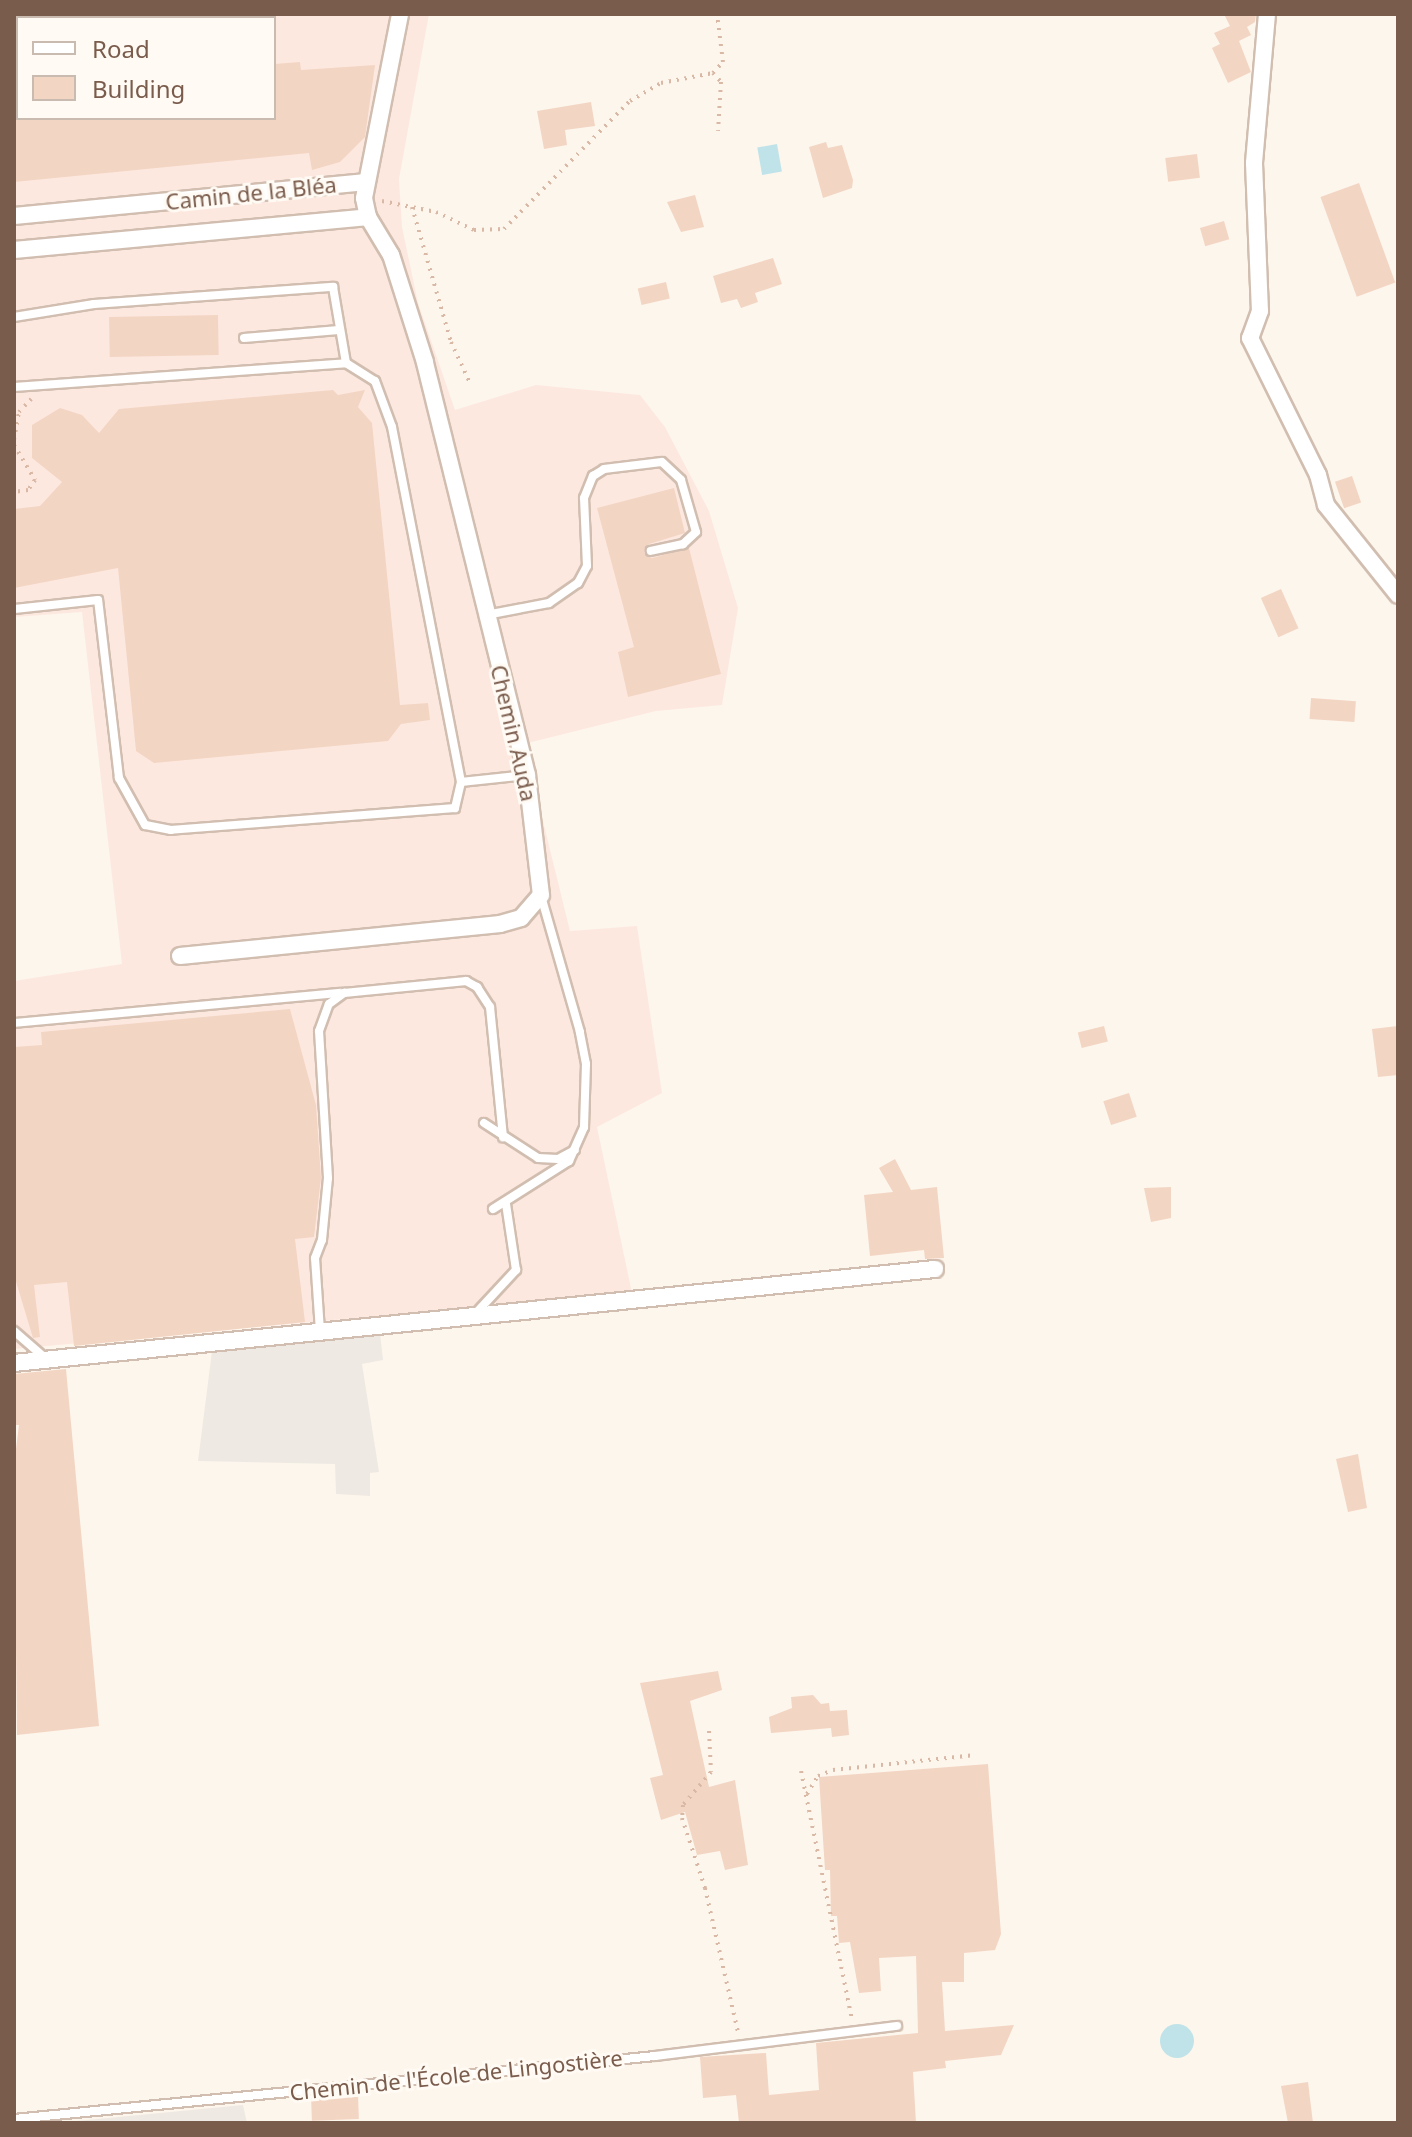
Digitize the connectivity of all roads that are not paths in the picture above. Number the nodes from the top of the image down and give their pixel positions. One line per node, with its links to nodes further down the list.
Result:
1 (400, 14): 3 (street, Camin de la Bléa)
2 (1267, 14): 13 (street)
3 (365, 190): 4 (street, Camin de la Bléa); 5 (street, Chemin Auda)
4 (14, 216)
5 (368, 217): 6 (street, Camin de la Bléa); 15 (street, Chemin Auda)
6 (14, 250)
7 (15, 316): 8 (lane)
8 (339, 330): 9 (lane); 10 (lane)
9 (244, 338)
10 (346, 363): 11 (lane); 17 (lane)
11 (14, 387)
12 (651, 551): 15 (lane)
13 (1398, 595)
14 (14, 609): 17 (lane)
15 (485, 615): 16 (street, Chemin Auda)
16 (527, 775): 17 (lane); 18 (street, Chemin Auda)
17 (461, 782)
18 (541, 895): 19 (street); 24 (lane)
19 (180, 956)
20 (344, 993): 21 (lane); 23 (lane); 30 (lane)
21 (14, 1023)
22 (484, 1123): 23 (lane)
23 (503, 1137): 24 (lane)
24 (576, 1150): 25 (lane)
25 (506, 1204): 26 (lane); 28 (lane)
26 (493, 1209)
27 (935, 1269): 28 (street)
28 (474, 1315): 30 (street)
29 (14, 1331): 31 (lane)
30 (320, 1331): 31 (street)
31 (47, 1360): 32 (street)
32 (14, 1363)
33 (897, 2026): 34 (lane, Chemin de l'École de Lingostière)
34 (14, 2119)

